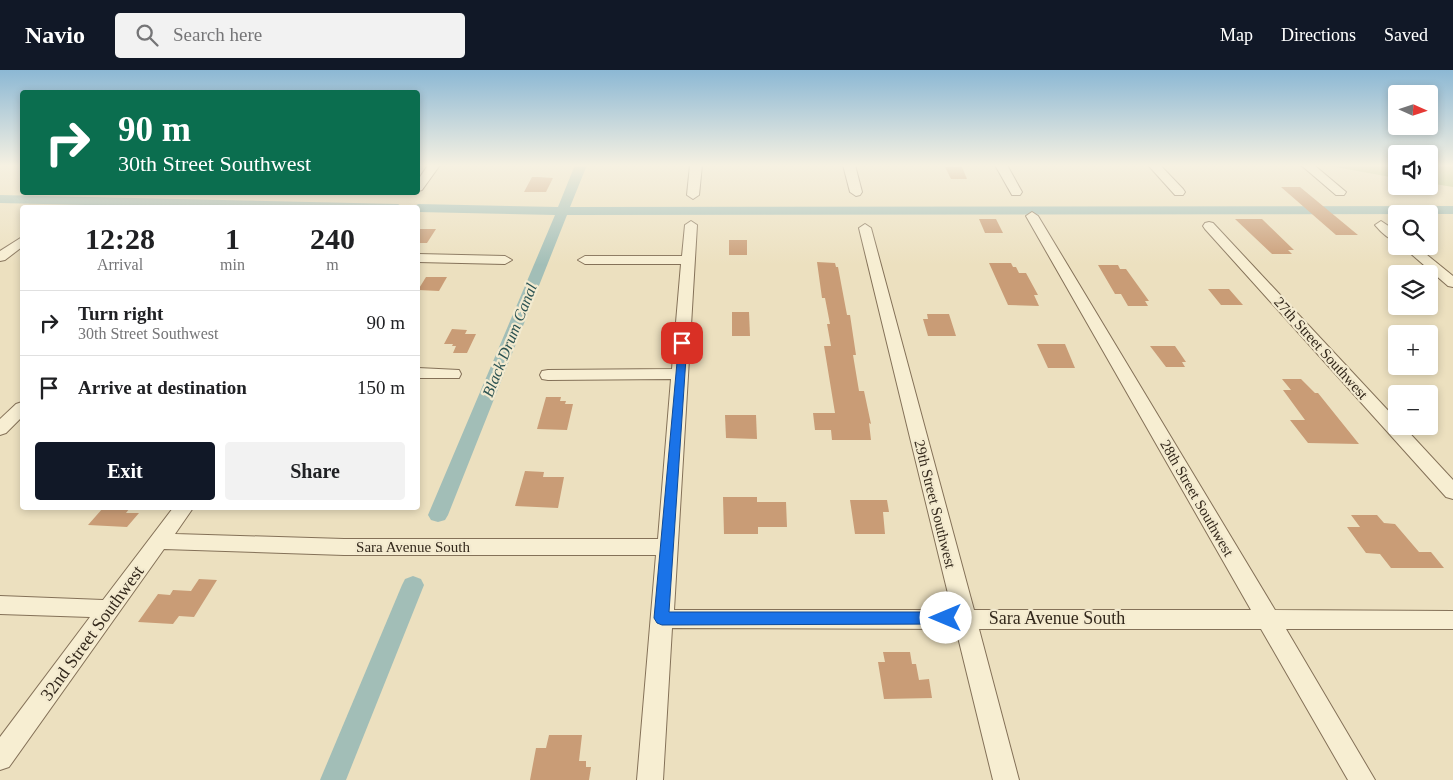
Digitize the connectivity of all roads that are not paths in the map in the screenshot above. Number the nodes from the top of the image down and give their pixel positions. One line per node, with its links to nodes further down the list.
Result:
1 (1032, 216): 29 (street, 28th Street Southwest)
2 (691, 225): 13 (street)
3 (1381, 225): 6 (street)
4 (1209, 226): 21 (street, 27th Street Southwest)
5 (865, 228): 28 (street, 29th Street Southwest)
6 (1388, 231)
7 (20, 242): 9 (street)
8 (1419, 255): 14 (street)
9 (0, 257)
10 (420, 258): 11 (street)
11 (505, 260)
12 (585, 260): 13 (street)
13 (688, 260): 17 (street)
14 (1453, 283)
15 (420, 373): 16 (street)
16 (453, 374)
17 (679, 374): 18 (street); 24 (street)
18 (548, 375)
19 (20, 410): 20 (street)
20 (0, 429)
21 (1453, 492)
22 (182, 510): 23 (street, 32nd Street Southwest)
23 (159, 540): 24 (street, Sara Avenue South); 26 (street, 32nd Street Southwest)
24 (667, 548): 27 (street)
25 (0, 605): 26 (street)
26 (109, 609): 31 (street, 32nd Street Southwest)
27 (662, 618): 28 (street, Sara Avenue South); 32 (street)
28 (964, 618): 29 (street, Sara Avenue South); 33 (street, 29th Street Southwest)
29 (1268, 618): 30 (street, Sara Avenue South); 34 (street, 28th Street Southwest)
30 (1453, 620)
31 (0, 758)
32 (650, 780)
33 (1006, 780)
34 (1362, 780)

